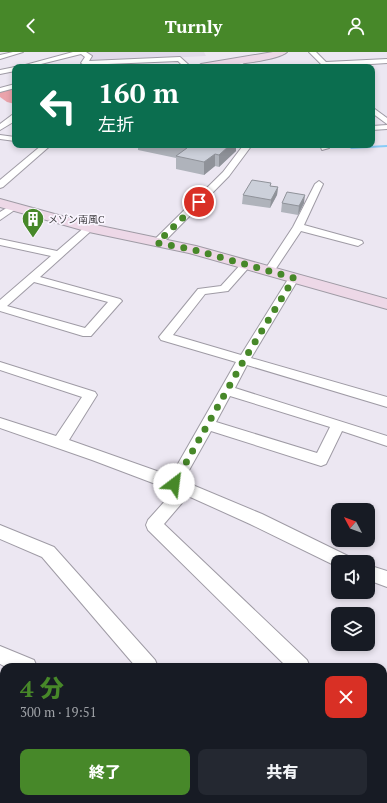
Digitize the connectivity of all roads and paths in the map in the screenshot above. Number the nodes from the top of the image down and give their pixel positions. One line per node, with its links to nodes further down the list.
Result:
1 (20, 52): 5 (street)
2 (81, 52): 6 (street); 10 (street)
3 (283, 52): 11 (street)
4 (312, 52): 12 (street)
5 (0, 57)
6 (60, 57): 8 (street); 9 (street)
7 (387, 61): 13 (street)
8 (33, 64)
9 (56, 64)
10 (185, 64)
11 (242, 64)
12 (325, 64)
13 (351, 64)
14 (12, 70): 15 (street)
15 (0, 72)
16 (12, 87): 17 (street)
17 (0, 90)
18 (375, 111): 20 (street)
19 (4, 122): 22 (street)
20 (387, 122)
21 (387, 127): 23 (street)
22 (0, 128)
23 (375, 128)
24 (0, 137): 25 (street)
25 (12, 139)
26 (45, 148): 29 (street)
27 (246, 148): 36 (street)
28 (320, 184): 33 (street)
29 (0, 185)
30 (0, 203): 31 (street)
31 (13, 207): 32 (street); 34 (street)
32 (0, 217)
33 (298, 227): 37 (street); 40 (street)
34 (89, 228): 36 (street); 38 (street)
35 (0, 242): 38 (street)
36 (157, 243): 39 (street)
37 (358, 243)
38 (58, 254): 41 (street)
39 (246, 265): 40 (street); 45 (street)
40 (269, 271): 42 (street)
41 (31, 278): 44 (street); 44 (street)
42 (294, 278): 43 (street); 45 (street)
43 (387, 304)
44 (0, 307)
45 (244, 360): 47 (street); 48 (street)
46 (0, 366): 53 (street)
47 (227, 390): 50 (street); 51 (street)
48 (387, 402)
49 (0, 423): 53 (street)
50 (208, 425): 51 (street); 54 (street)
51 (338, 425): 52 (street)
52 (387, 441)
53 (60, 442): 54 (street)
54 (179, 486): 56 (street); 62 (street)
55 (0, 532): 61 (street)
56 (331, 557)
57 (375, 575): 58 (street)
58 (387, 579)
59 (0, 655): 60 (street)
60 (18, 663)
61 (145, 663)
62 (296, 663)

